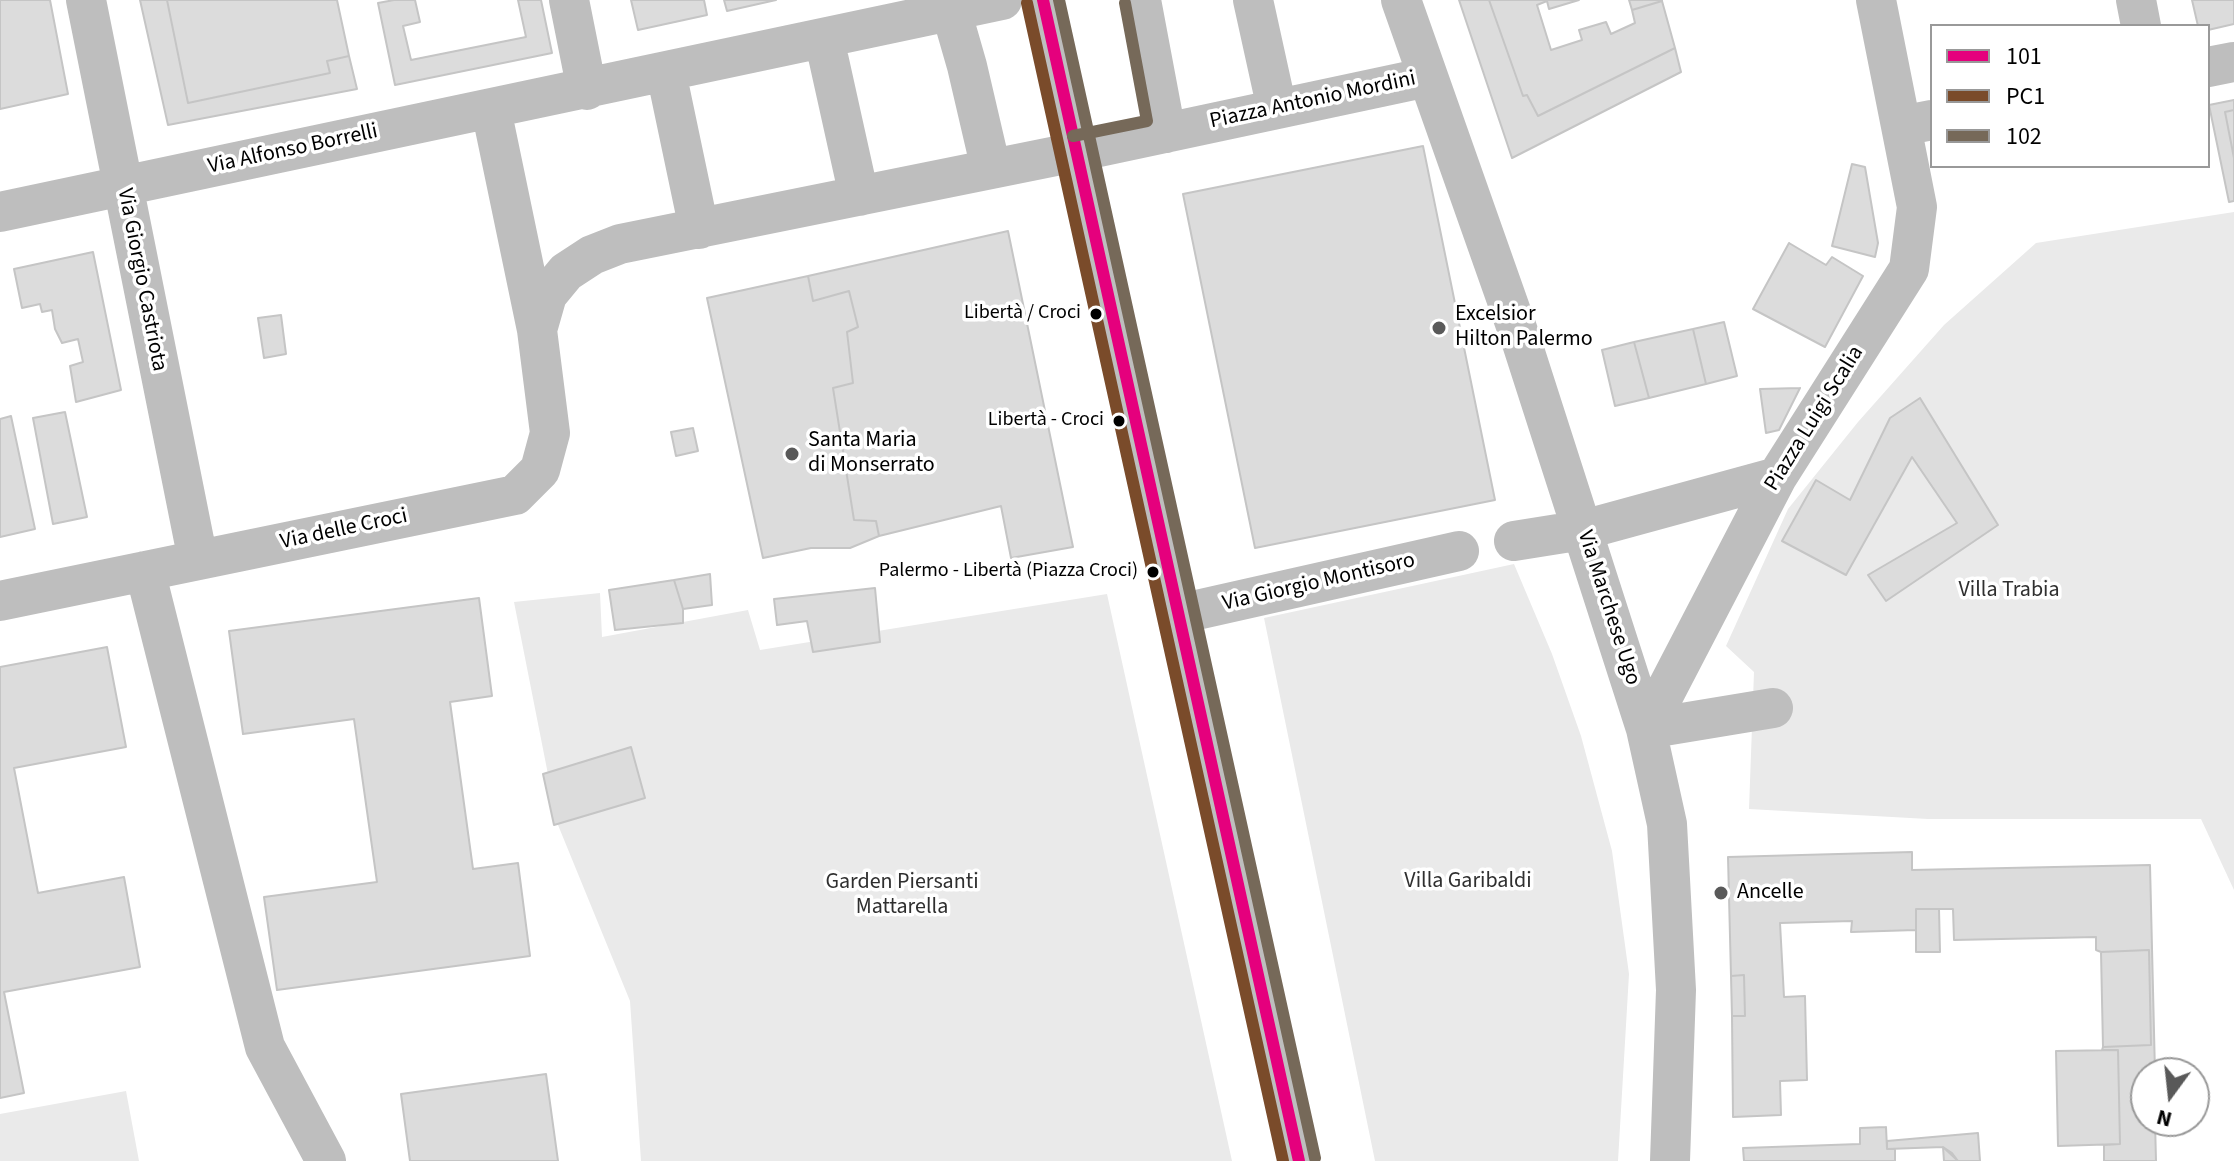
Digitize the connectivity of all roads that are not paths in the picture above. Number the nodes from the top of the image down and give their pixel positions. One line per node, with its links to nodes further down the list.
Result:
1 (86, 0): 24 (street, Via Giorgio Castriota)
2 (569, 0): 17 (street)
3 (1002, 0): 10 (street, Via Alfonso Borrelli)
4 (1043, 0): 22 (street)
5 (1141, 0): 21 (street)
6 (1253, 0): 19 (street)
7 (1401, 0): 16 (street, Piazza Antonio Mordini)
8 (1876, 0): 20 (street, Piazza Luigi Scalia)
9 (2136, 0): 11 (street)
10 (949, 5): 12 (street, Via Alfonso Borrelli); 23 (street)
11 (2141, 24)
12 (824, 38): 15 (street, Via Alfonso Borrelli); 25 (street)
13 (2234, 62): 14 (street)
14 (2210, 67)
15 (666, 72): 17 (street, Via Alfonso Borrelli); 27 (street)
16 (1428, 77): 19 (street, Piazza Antonio Mordini); 30 (street, Via Marchese Ugo)
17 (587, 90): 18 (street, Via Alfonso Borrelli)
18 (491, 109): 24 (street, Via Alfonso Borrelli); 28 (street, Via delle Croci)
19 (1277, 109): 21 (street, Piazza Antonio Mordini)
20 (1916, 123): 29 (street, Piazza Luigi Scalia)
21 (1166, 133): 22 (street, Piazza Antonio Mordini)
22 (1076, 152): 23 (street, Piazza Antonio Mordini); 36 (street)
23 (991, 169): 25 (street, Piazza Antonio Mordini)
24 (122, 186): 26 (street, Via Alfonso Borrelli); 33 (street, Via Giorgio Castriota)
25 (859, 196): 27 (street, Piazza Antonio Mordini)
26 (0, 212)
27 (699, 229): 28 (street, Piazza Antonio Mordini)
28 (537, 330): 33 (street, Via delle Croci)
29 (1777, 477): 30 (street); 38 (street, Piazza Luigi Scalia)
30 (1583, 530): 31 (street); 38 (street, Via Marchese Ugo)
31 (1514, 541)
32 (1459, 551): 36 (street, Via Giorgio Montisoro)
33 (198, 560): 34 (street, Via delle Croci)
34 (145, 571): 35 (street, Via delle Croci); 39 (street)
35 (0, 601)
36 (1179, 614): 40 (street)
37 (1773, 708): 38 (street)
38 (1646, 729): 41 (street, Via Marchese Ugo)
39 (326, 1161)
40 (1299, 1161)
41 (1670, 1161)

